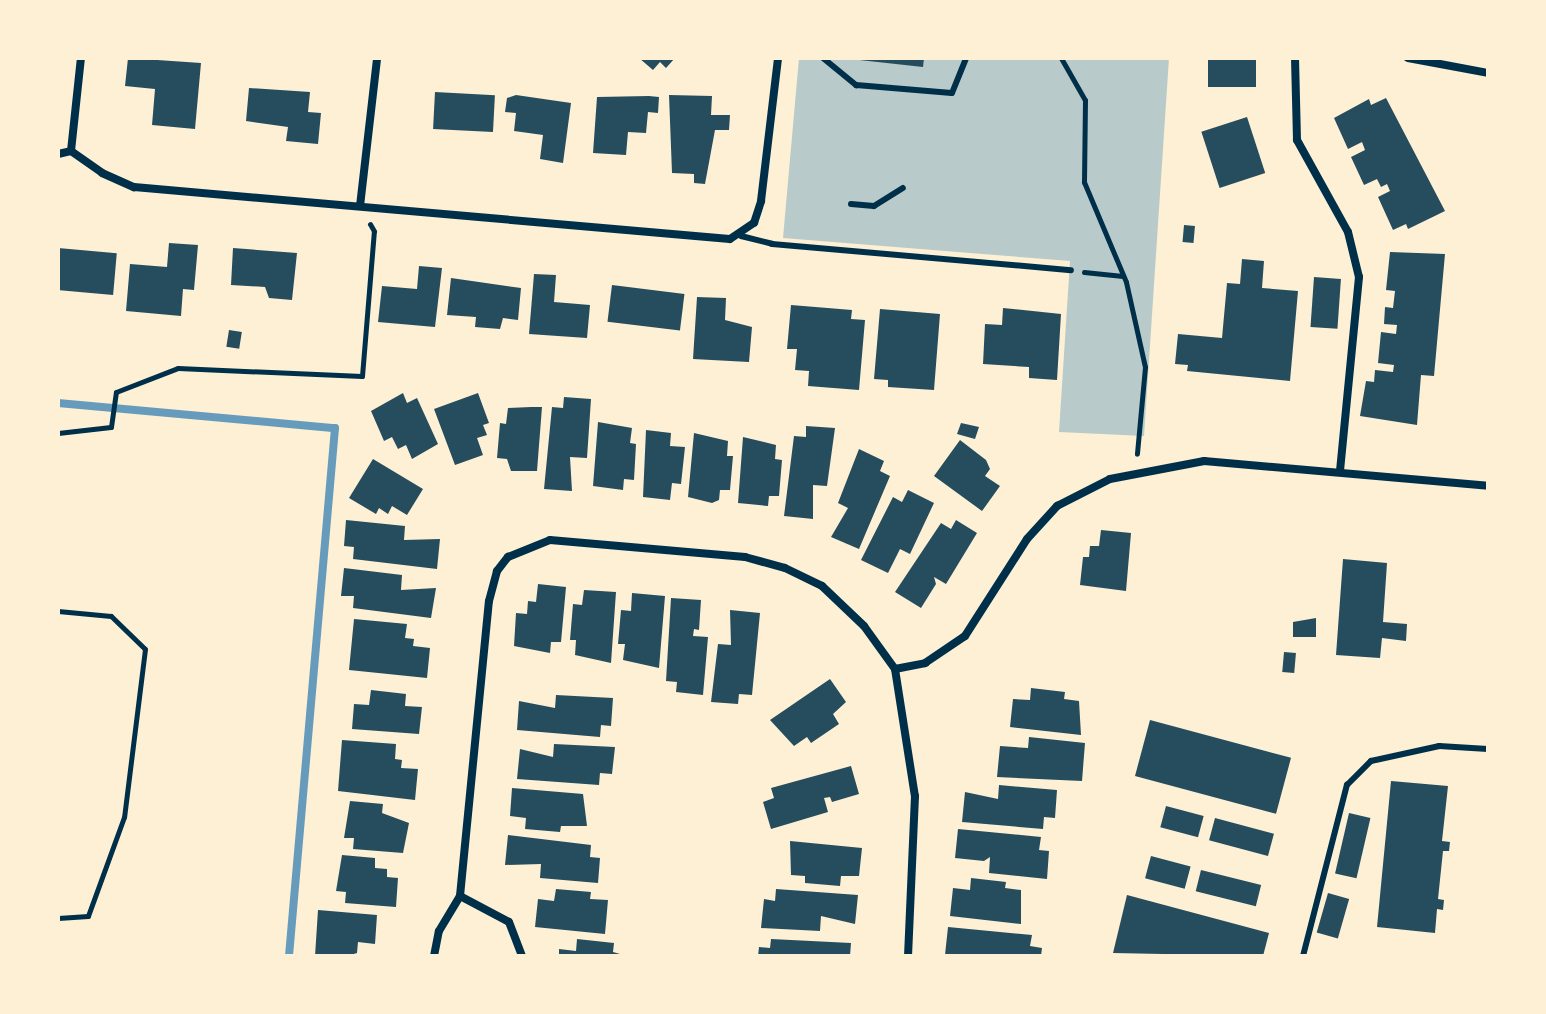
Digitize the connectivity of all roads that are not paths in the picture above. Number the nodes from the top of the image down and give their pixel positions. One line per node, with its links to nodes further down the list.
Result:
1 (81, 58): 9 (street)
2 (377, 58): 13 (street)
3 (778, 58): 14 (street)
4 (823, 58): 5 (lane)
5 (966, 58)
6 (1295, 58): 16 (street)
7 (1408, 58): 8 (street)
8 (1488, 73)
9 (71, 151): 10 (street); 13 (street)
10 (58, 154)
11 (903, 188): 12 (lane)
12 (851, 204)
13 (360, 206): 14 (street)
14 (741, 236): 15 (lane)
15 (1071, 270)
16 (1340, 472): 17 (street); 18 (street)
17 (1488, 486)
18 (895, 669): 20 (street); 23 (street)
19 (1488, 749): 24 (lane)
20 (460, 896): 21 (street); 22 (street)
21 (434, 956)
22 (522, 956)
23 (908, 956)
24 (1303, 956)

